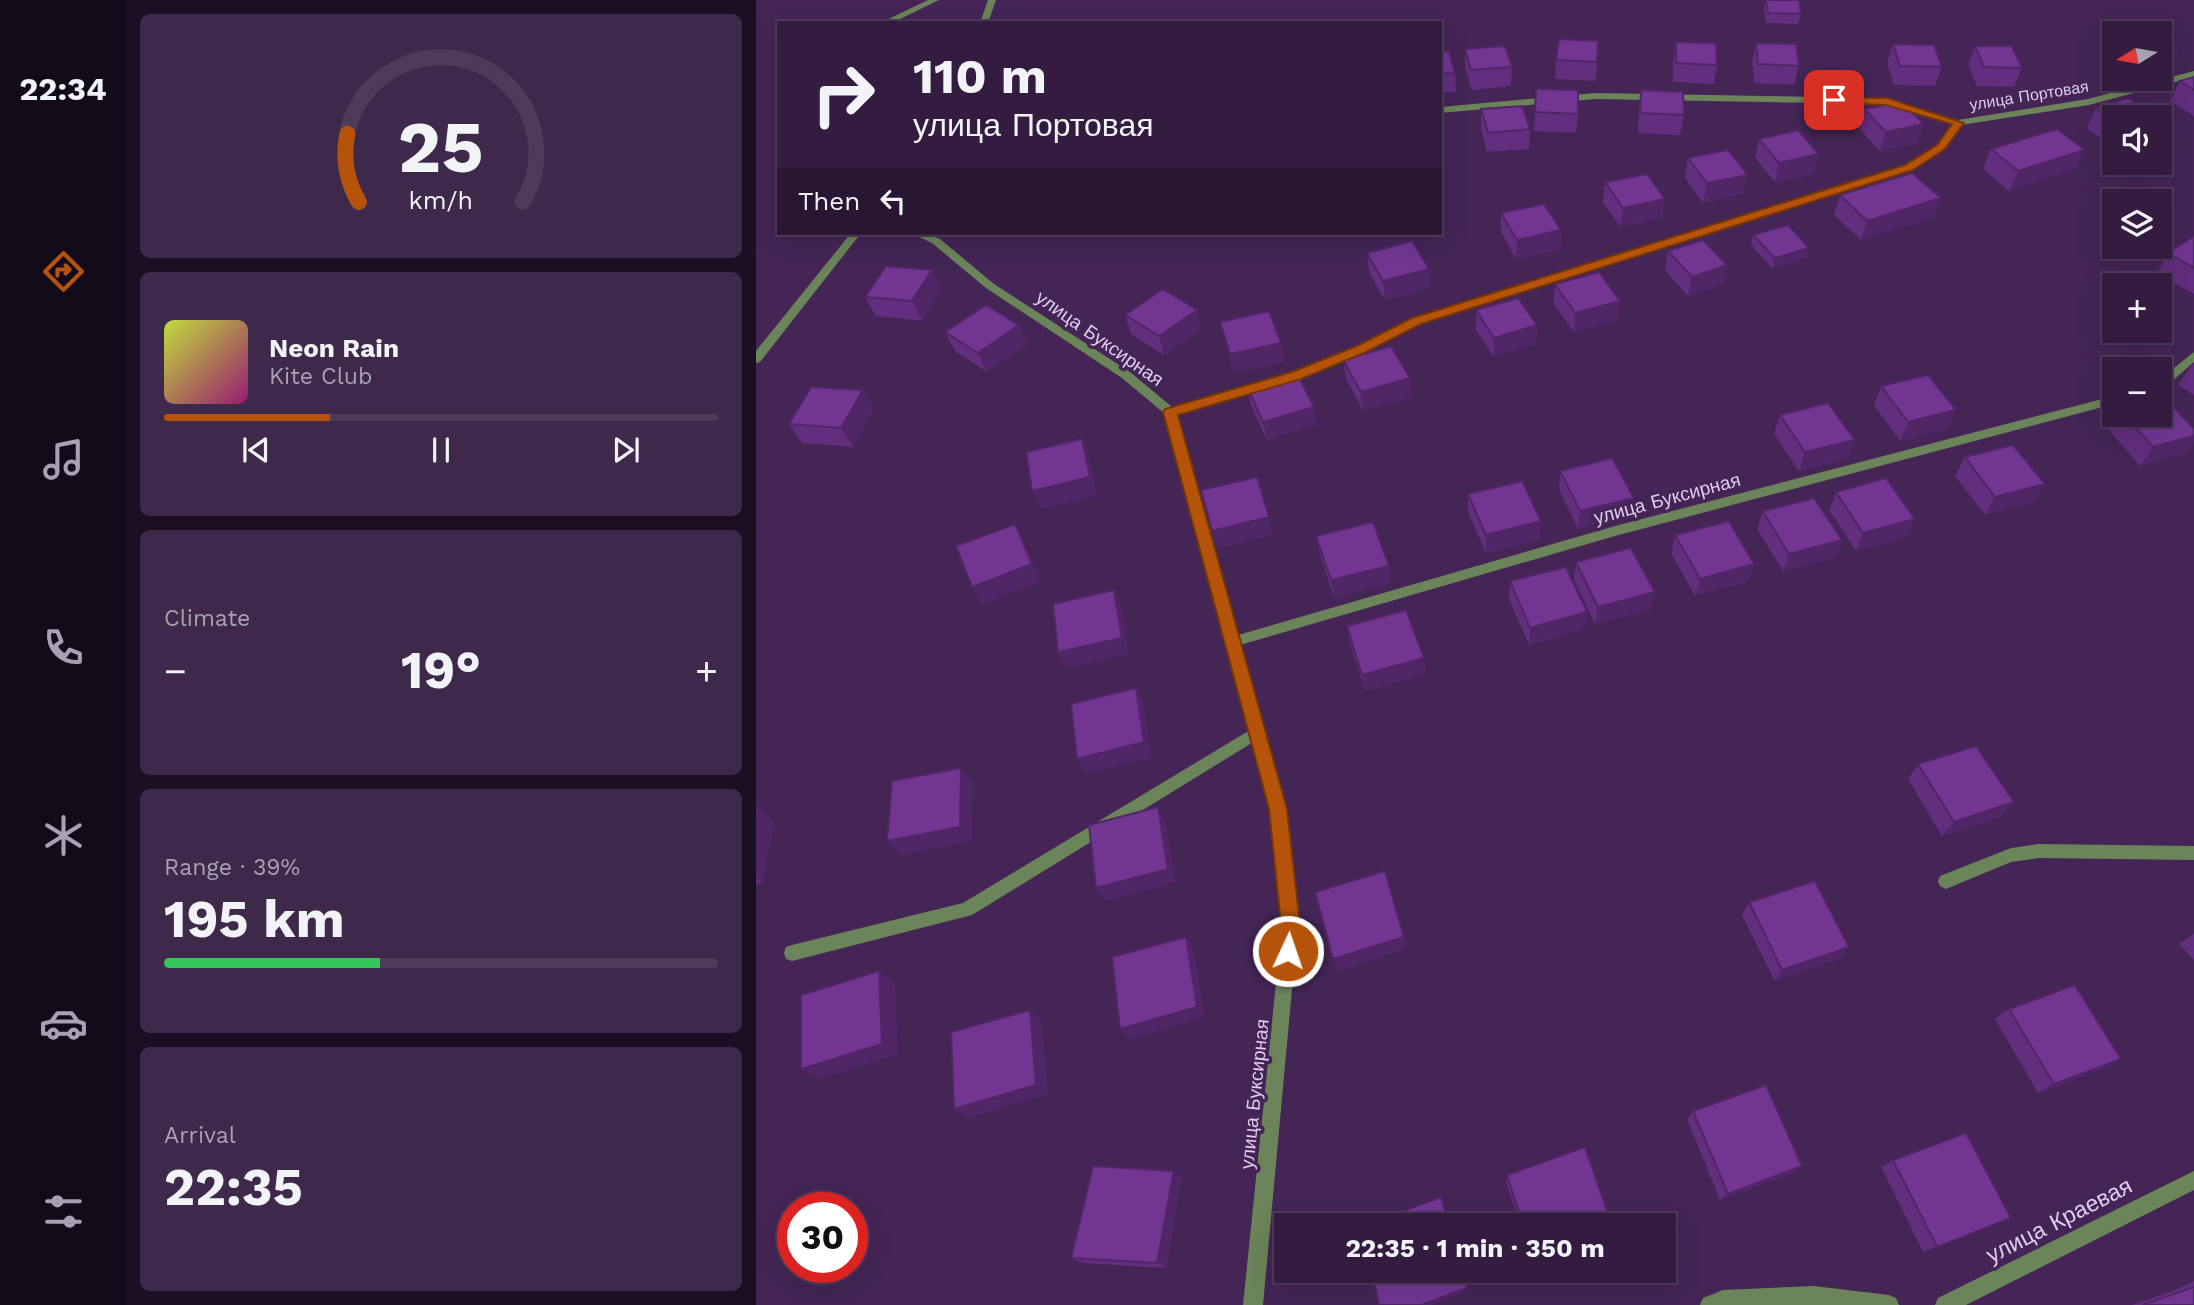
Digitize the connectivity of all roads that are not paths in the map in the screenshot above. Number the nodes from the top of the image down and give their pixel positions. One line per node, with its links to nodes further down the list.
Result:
1 (935, 0): 3 (street)
2 (992, 0): 4 (street)
3 (888, 21)
4 (985, 21)
5 (2194, 74): 7 (street, улица Портовая)
6 (1442, 110): 7 (street)
7 (1958, 123): 14 (street, улица Портовая)
8 (854, 235): 11 (street)
9 (921, 235): 14 (street, улица Буксирная)
10 (2194, 356): 12 (street)
11 (756, 359)
12 (2172, 375)
13 (2102, 403): 15 (street, улица Буксирная)
14 (1170, 412): 15 (street, улица Буксирная)
15 (1232, 642): 16 (street, улица Буксирная)
16 (1255, 733): 19 (street); 21 (street, улица Буксирная)
17 (2194, 853): 18 (street)
18 (1946, 881)
19 (792, 953)
20 (2194, 1180): 24 (street, улица Краевая)
21 (1253, 1305)
22 (1710, 1305): 23 (street)
23 (1889, 1305)
24 (1945, 1305)

